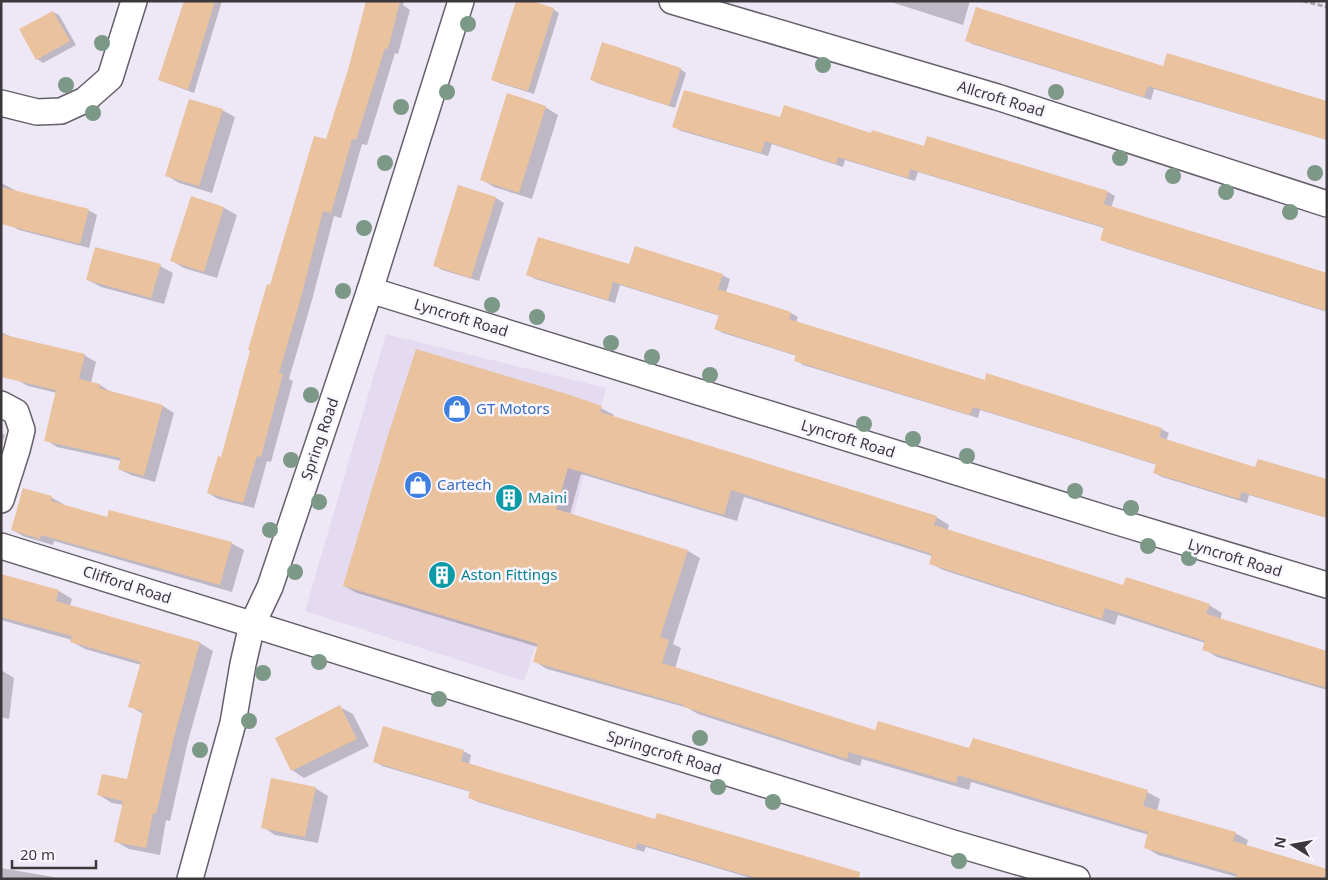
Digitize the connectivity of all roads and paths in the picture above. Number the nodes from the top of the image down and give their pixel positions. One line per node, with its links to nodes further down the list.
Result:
1 (134, 1): 6 (street)
2 (461, 1): 8 (street, Spring Road)
3 (672, 1): 7 (street, Allcroft Road)
4 (1304, 1): 5 (path)
5 (1327, 8)
6 (1, 103)
7 (1327, 204)
8 (370, 290): 12 (street, Lyncroft Road); 13 (street, Spring Road)
9 (1, 404): 10 (street)
10 (1, 500)
11 (1, 546): 13 (street, Clifford Road)
12 (1327, 585)
13 (252, 625): 14 (street, Spring Road); 15 (street, Springcroft Road)
14 (190, 879)
15 (1077, 879)

